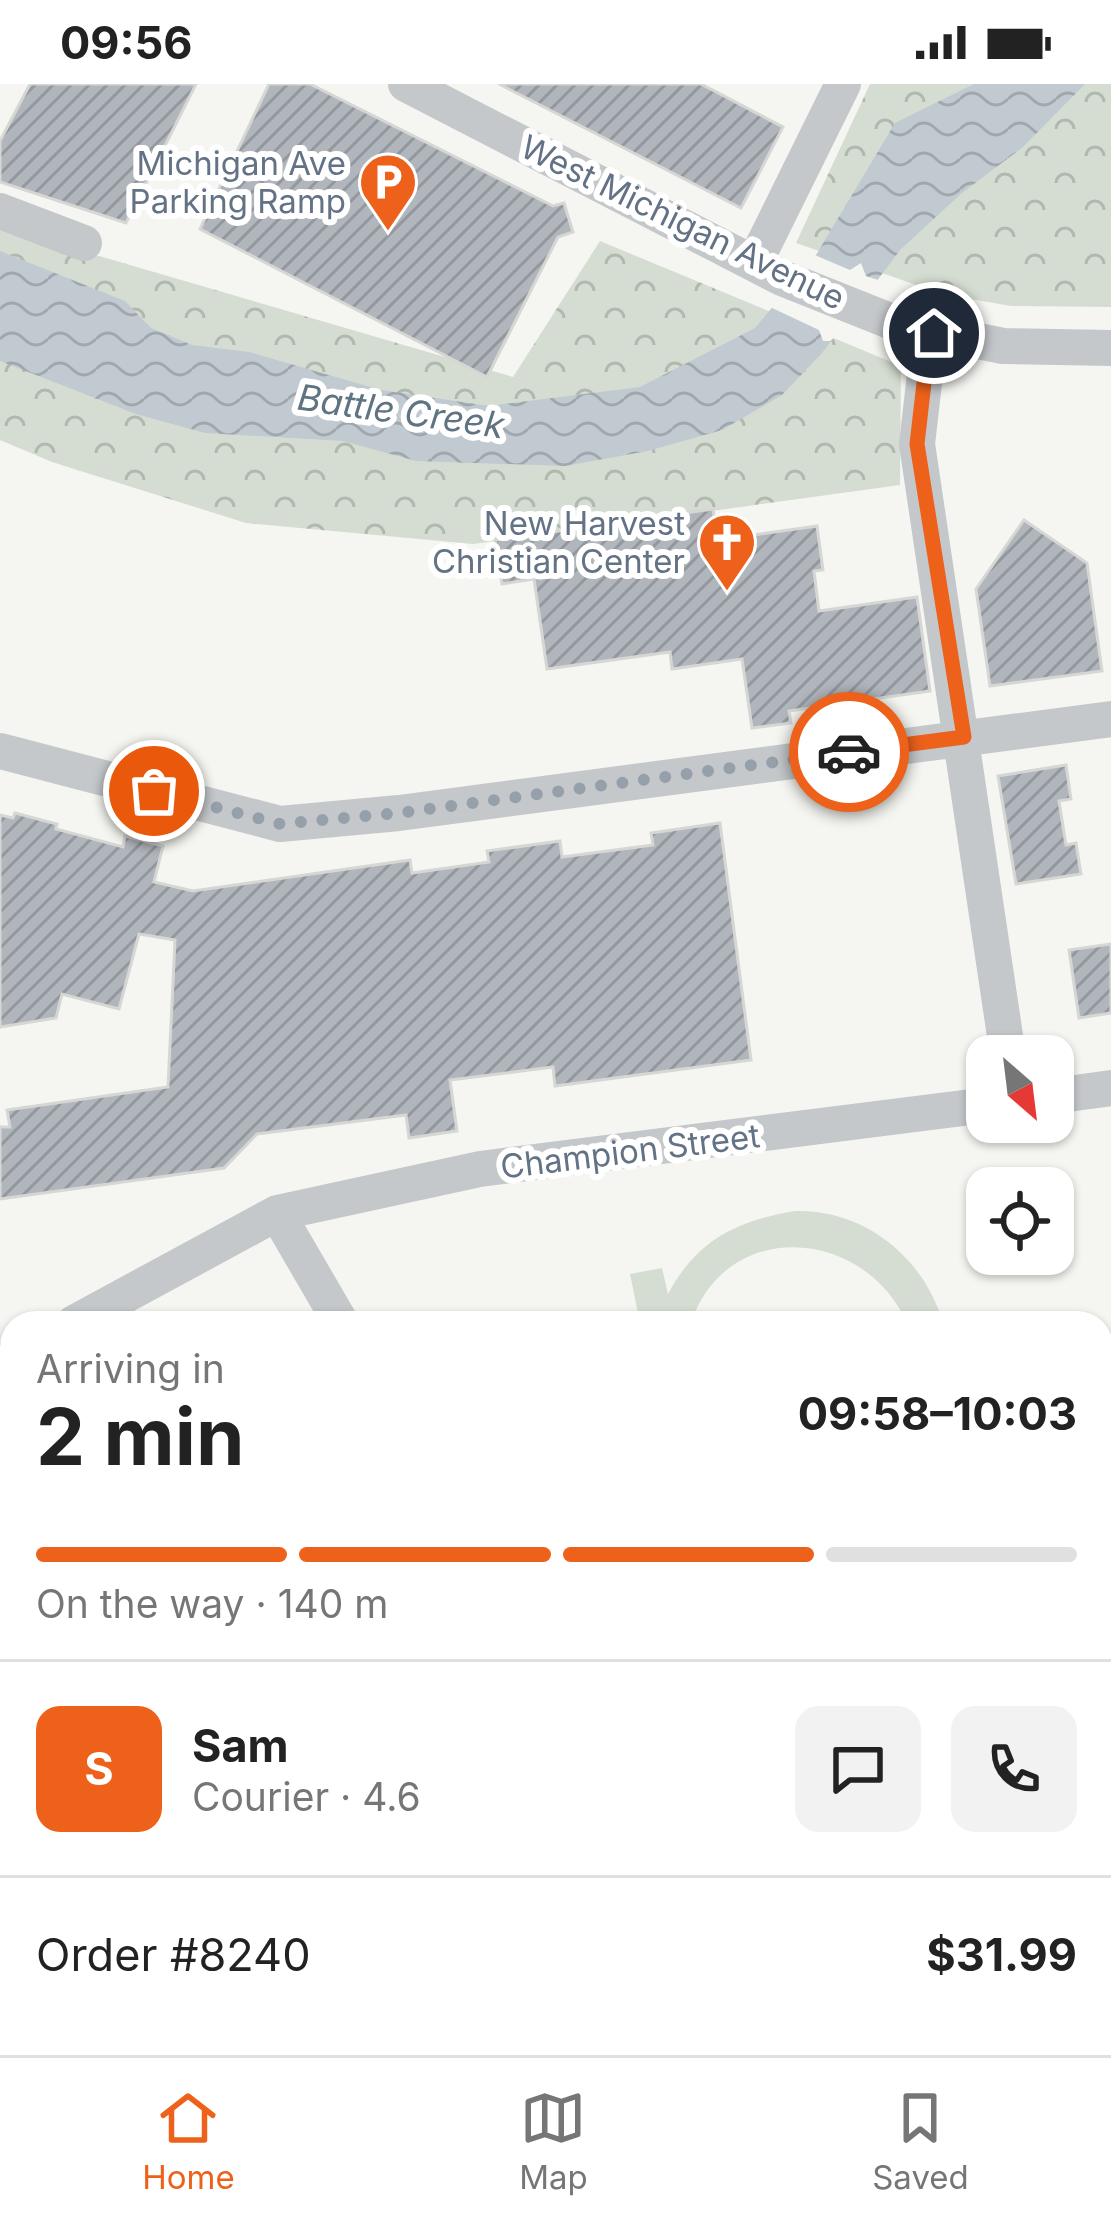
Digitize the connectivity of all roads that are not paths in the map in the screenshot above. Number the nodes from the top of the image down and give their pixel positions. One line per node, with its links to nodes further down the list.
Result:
1 (406, 84): 5 (street, West Michigan Avenue)
2 (843, 84): 5 (street)
3 (0, 211): 4 (street)
4 (84, 243)
5 (768, 270): 6 (street, West Michigan Avenue)
6 (917, 329): 7 (street, West Michigan Avenue); 9 (street)
7 (1111, 349)
8 (1111, 719): 9 (street)
9 (964, 737): 10 (street); 11 (street)
10 (0, 751)
11 (1004, 1035)
12 (1111, 1088): 13 (street)
13 (1074, 1093)
14 (966, 1109): 15 (street, Champion Street)
15 (277, 1213): 16 (street, Champion Street); 17 (street)
16 (96, 1311)
17 (333, 1311)

